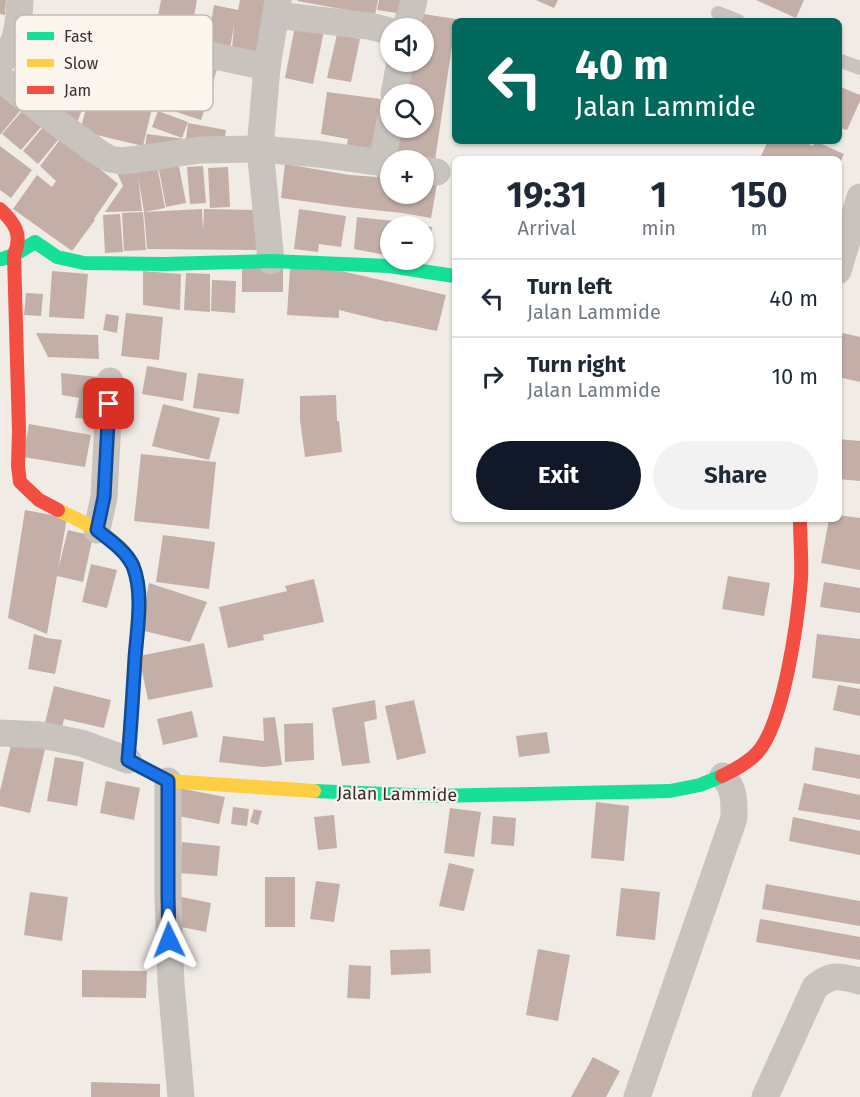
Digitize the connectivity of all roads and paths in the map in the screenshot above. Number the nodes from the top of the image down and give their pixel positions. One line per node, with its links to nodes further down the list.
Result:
1 (20, 0): 5 (street)
2 (414, 0): 6 (street)
3 (277, 8): 8 (street); 13 (street)
4 (718, 13): 7 (lane)
5 (18, 15)
6 (409, 18)
7 (730, 18)
8 (380, 29)
9 (15, 39): 12 (street)
10 (213, 56): 13 (street)
11 (842, 61): 14 (lane)
12 (0, 63)
13 (267, 67): 18 (street)
14 (860, 68)
15 (0, 78): 16 (street)
16 (15, 90)
17 (42, 111): 18 (street)
18 (260, 149): 19 (street); 25 (street)
19 (380, 163)
20 (860, 197): 23 (street)
21 (0, 209): 22 (street)
22 (14, 255): 24 (street); 25 (street); 29 (street)
23 (842, 258)
24 (0, 259)
25 (271, 261): 26 (street)
26 (452, 276)
27 (110, 381): 29 (street)
28 (800, 522): 32 (street, Jalan Lammide)
29 (97, 530): 31 (street)
30 (0, 733): 31 (street)
31 (128, 760): 33 (street, Jalan Lammide)
32 (723, 776): 33 (street, Jalan Lammide); 36 (street)
33 (168, 781): 35 (street)
34 (860, 981): 37 (street)
35 (181, 1097)
36 (637, 1097)
37 (765, 1097)

